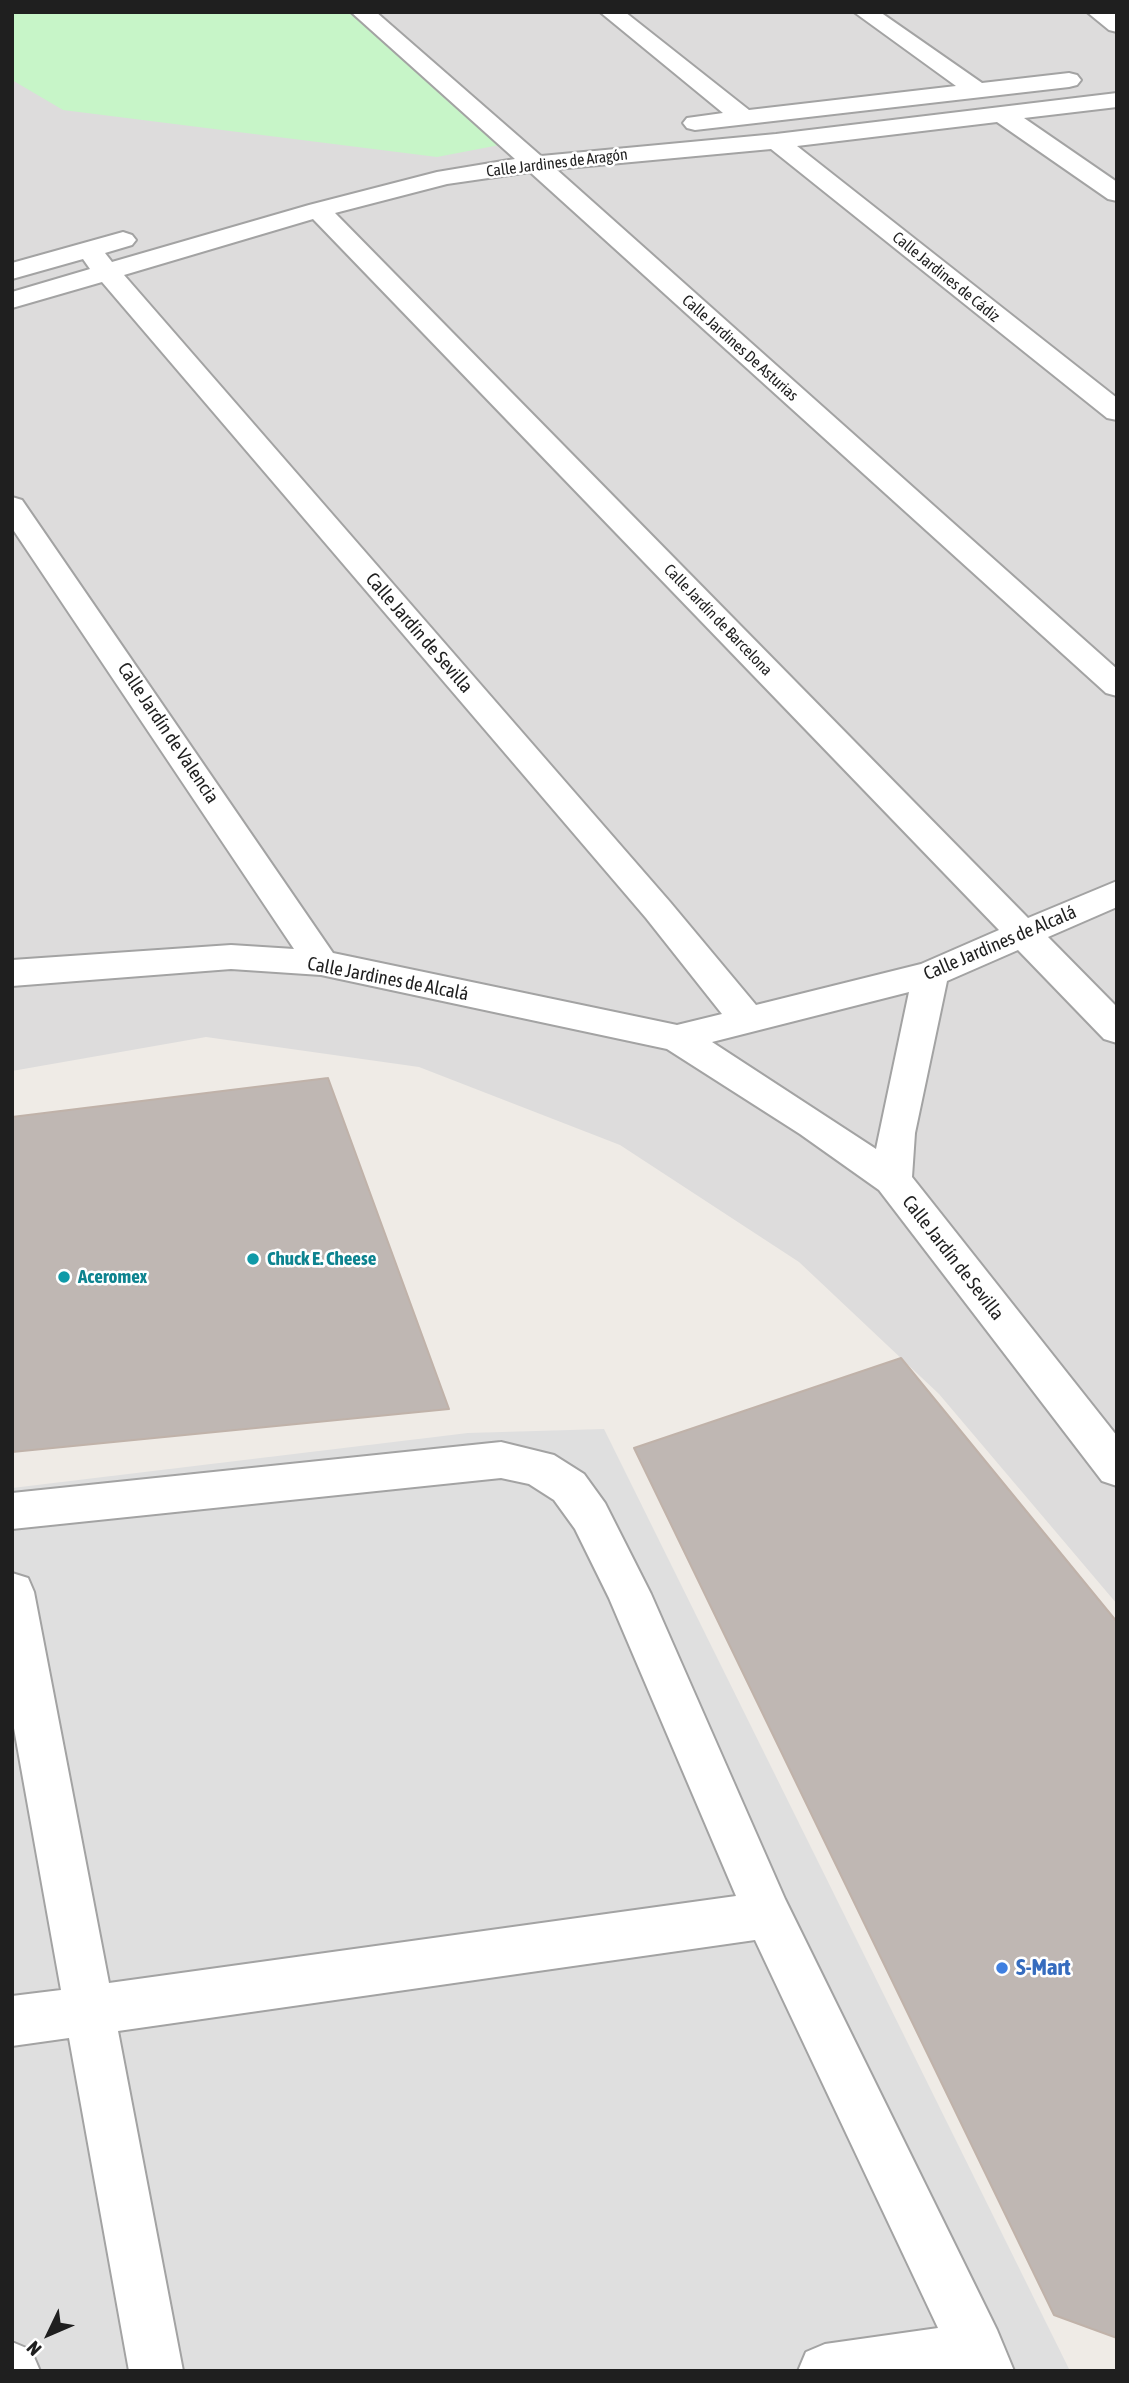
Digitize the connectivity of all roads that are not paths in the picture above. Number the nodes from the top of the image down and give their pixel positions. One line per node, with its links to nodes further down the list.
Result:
1 (362, 12): 14 (street, Calle Jardines De Asturias)
2 (611, 12): 10 (street)
3 (865, 12): 7 (street)
4 (1098, 12): 5 (street)
5 (1117, 25)
6 (1091, 78): 7 (street)
7 (977, 90): 10 (street)
8 (1117, 100): 9 (street, Calle Jardines de Aragón)
9 (1003, 114): 13 (street, Calle Jardines de Aragón); 17 (street)
10 (743, 117): 11 (street)
11 (675, 125)
12 (565, 137): 14 (street, Calle Jardines de Aragón)
13 (776, 141): 15 (street, Calle Jardines de Aragón); 23 (street, Calle Jardines de Cádiz)
14 (510, 144): 15 (street, Calle Jardines De Asturias); 16 (street, Calle Jardines de Aragón)
15 (535, 164): 18 (street, Calle Jardines de Aragón); 25 (street, Calle Jardines De Asturias)
16 (337, 181)
17 (1117, 194)
18 (318, 210): 20 (street, Calle Jardines de Aragón); 27 (street, Calle Jardín de Barcelona)
19 (140, 236): 20 (street, Calle Jardines de Aragón)
20 (98, 261): 21 (street, Calle Jardines de Aragón); 22 (street, Calle Jardines de Aragón); 31 (street, Calle Jardín de Sevilla)
21 (12, 271)
22 (12, 300)
23 (1117, 412)
24 (12, 506): 28 (street, Calle Jardín de Valencia)
25 (1117, 686)
26 (1117, 893): 27 (street, Calle Jardines de Alcalá)
27 (1023, 933): 30 (street, Calle Jardines de Alcalá); 32 (street, Calle Jardín de Barcelona)
28 (321, 963): 29 (street, Calle Jardines de Alcalá); 33 (street, Calle Jardines de Alcalá)
29 (12, 973)
30 (931, 974): 31 (street, Calle Jardines de Alcalá); 34 (street, Calle Jardín de Sevilla)
31 (746, 1018): 33 (street, Calle Jardines de Alcalá)
32 (1117, 1030)
33 (677, 1038): 34 (street, Calle Jardines de Alcalá)
34 (893, 1180): 35 (street, Calle Jardín de Sevilla)
35 (1117, 1468)
36 (12, 1511): 38 (street)
37 (12, 1592): 39 (street)
38 (768, 1915): 39 (street); 41 (street)
39 (90, 2010): 40 (street); 42 (street)
40 (12, 2021)
41 (983, 2360): 43 (street)
42 (156, 2371)
43 (825, 2371)

